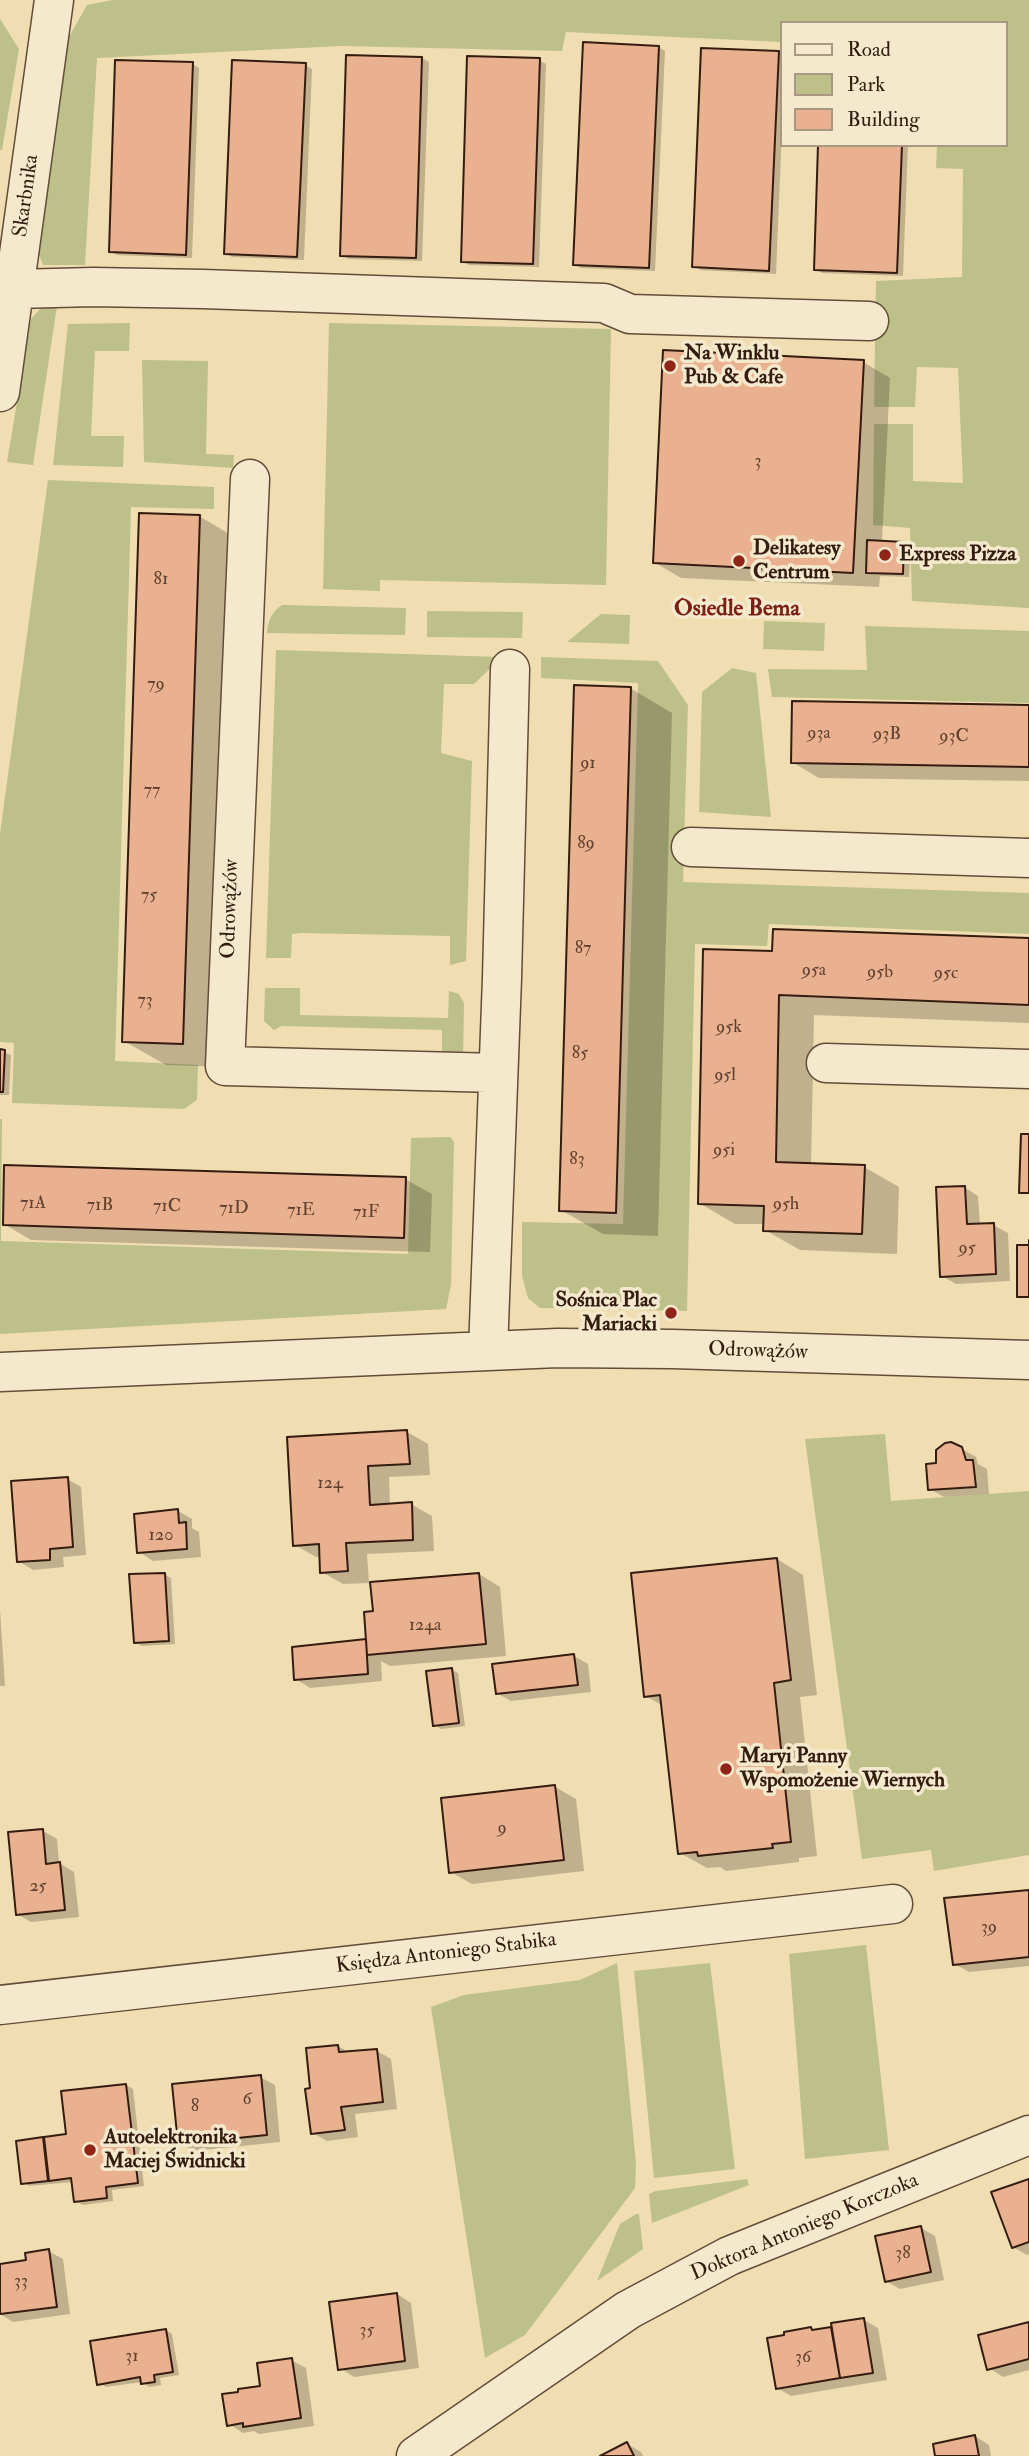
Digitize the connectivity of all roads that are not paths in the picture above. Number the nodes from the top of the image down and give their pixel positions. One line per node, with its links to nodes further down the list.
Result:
1 (54, 0): 2 (street, Skarbnika)
2 (15, 289): 3 (street); 4 (street, Skarbnika)
3 (869, 321)
4 (0, 392)
5 (250, 479): 11 (street, Odrowążów)
6 (510, 669): 11 (street)
7 (691, 847): 8 (street)
8 (1029, 858)
9 (826, 1063): 10 (street)
10 (1029, 1069)
11 (498, 1073): 12 (street)
12 (488, 1351): 13 (street, Odrowążów); 14 (street, Odrowążów)
13 (1029, 1360)
14 (0, 1372)
15 (893, 1904): 16 (street, Księdza Antoniego Stabika)
16 (0, 2006)
17 (1029, 2135): 18 (street, Doktora Antoniego Korczoka)
18 (416, 2456)

